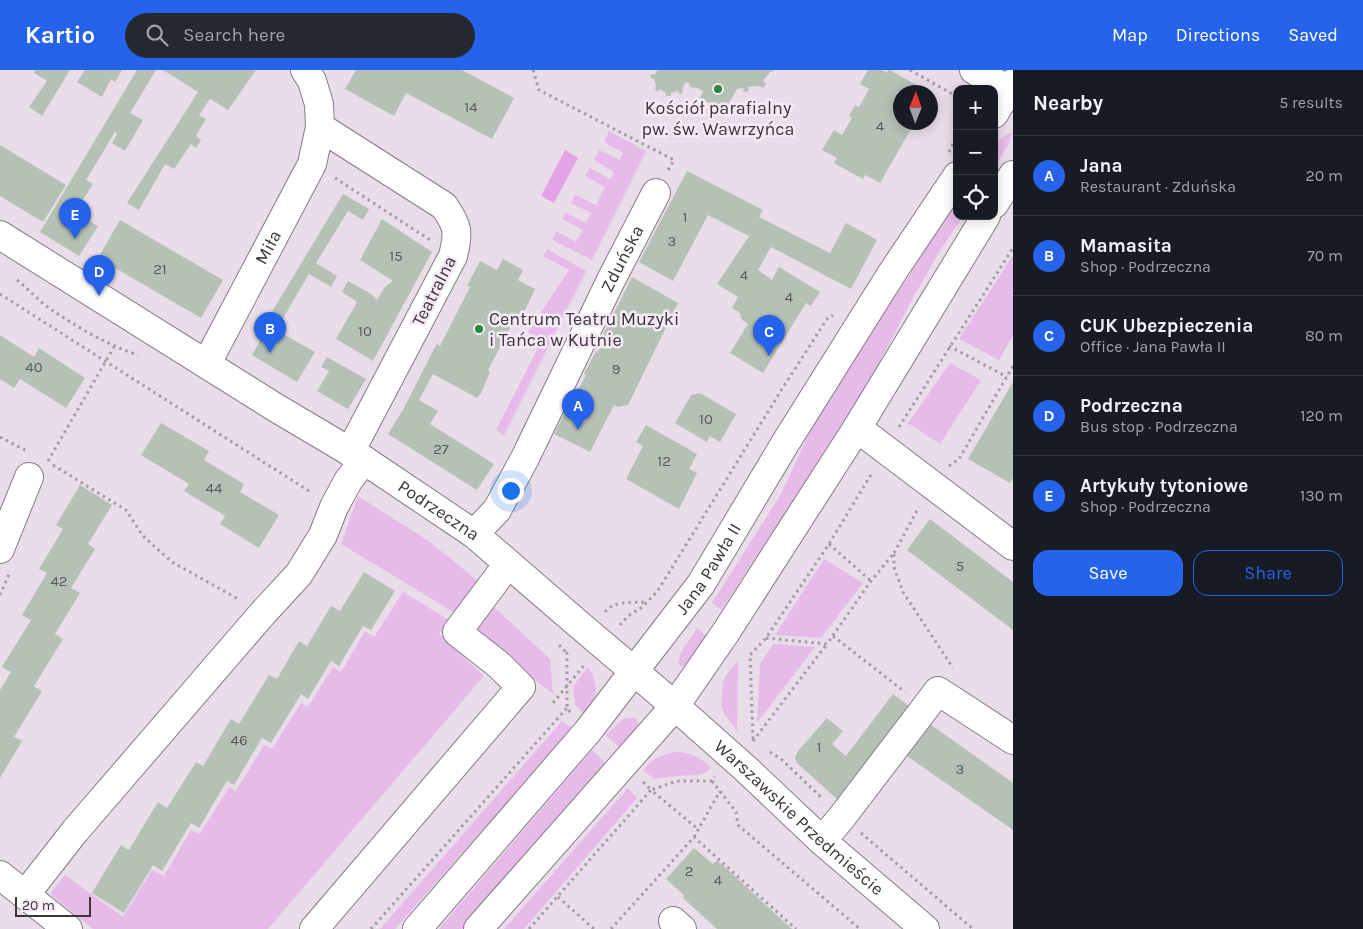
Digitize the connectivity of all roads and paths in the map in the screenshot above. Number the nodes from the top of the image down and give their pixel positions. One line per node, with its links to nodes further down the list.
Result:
1 (533, 70): 12 (path)
2 (910, 70): 6 (path)
3 (974, 70): 5 (street)
4 (312, 74): 8 (street, Miła)
5 (1011, 89): 7 (street)
6 (953, 94)
7 (998, 108)
8 (320, 127): 9 (street, Miła); 27 (street, Teatralna)
9 (312, 164): 16 (path); 23 (street, Miła)
10 (1013, 175): 13 (street)
11 (953, 182): 47 (street, Jana Pawła II)
12 (656, 193): 32 (street, Zduńska)
13 (998, 198)
14 (984, 220): 26 (street)
15 (0, 235): 23 (street, Podrzeczna)
16 (436, 243)
17 (1013, 248): 25 (path)
18 (17, 279): 20 (path)
19 (0, 294): 22 (path)
20 (114, 347): 21 (path); 22 (path)
21 (140, 356)
22 (106, 360): 31 (path); 40 (path)
23 (207, 363): 27 (street, Podrzeczna)
24 (1013, 366): 25 (path)
25 (1007, 377): 28 (path)
26 (857, 428): 30 (street); 50 (street)
27 (357, 456): 31 (street, Teatralna); 32 (street, Podrzeczna)
28 (959, 459)
29 (29, 477): 35 (street)
30 (933, 484): 34 (street); 36 (path)
31 (334, 507): 40 (street, Teatralna)
32 (474, 534): 37 (street, Podrzeczna)
33 (829, 544): 38 (path)
34 (1012, 544)
35 (0, 549)
36 (894, 553): 38 (path); 49 (path)
37 (508, 564): 44 (street, Podrzeczna); 64 (street)
38 (871, 582): 41 (path)
39 (646, 602): 44 (path)
40 (263, 613): 60 (street, Teatralna)
41 (833, 636): 45 (path); 49 (path)
42 (766, 638): 45 (path)
43 (554, 641): 46 (path)
44 (602, 644): 47 (street, Podrzeczna); 48 (path)
45 (827, 644): 53 (path)
46 (568, 653)
47 (636, 672): 50 (street, Podrzeczna); 66 (street, Jana Pawła II)
48 (553, 703)
49 (937, 703): 52 (street); 58 (street)
50 (676, 706): 58 (street, Warszawskie Przedmieście); 67 (street)
51 (567, 708): 65 (path)
52 (1013, 740)
53 (753, 741)
54 (712, 781): 55 (path)
55 (720, 791): 56 (path); 72 (path)
56 (699, 830): 57 (path); 61 (path)
57 (694, 837): 70 (path); 71 (path)
58 (822, 841): 62 (street, Warszawskie Przedmieście)
59 (0, 875): 60 (street)
60 (25, 895): 63 (street)
61 (558, 897): 68 (path); 69 (path)
62 (923, 928)
63 (68, 929)
64 (314, 929)
65 (371, 929)
66 (417, 929)
67 (478, 929)
68 (529, 929)
69 (594, 929)
70 (611, 929)
71 (796, 929)
72 (860, 929)

